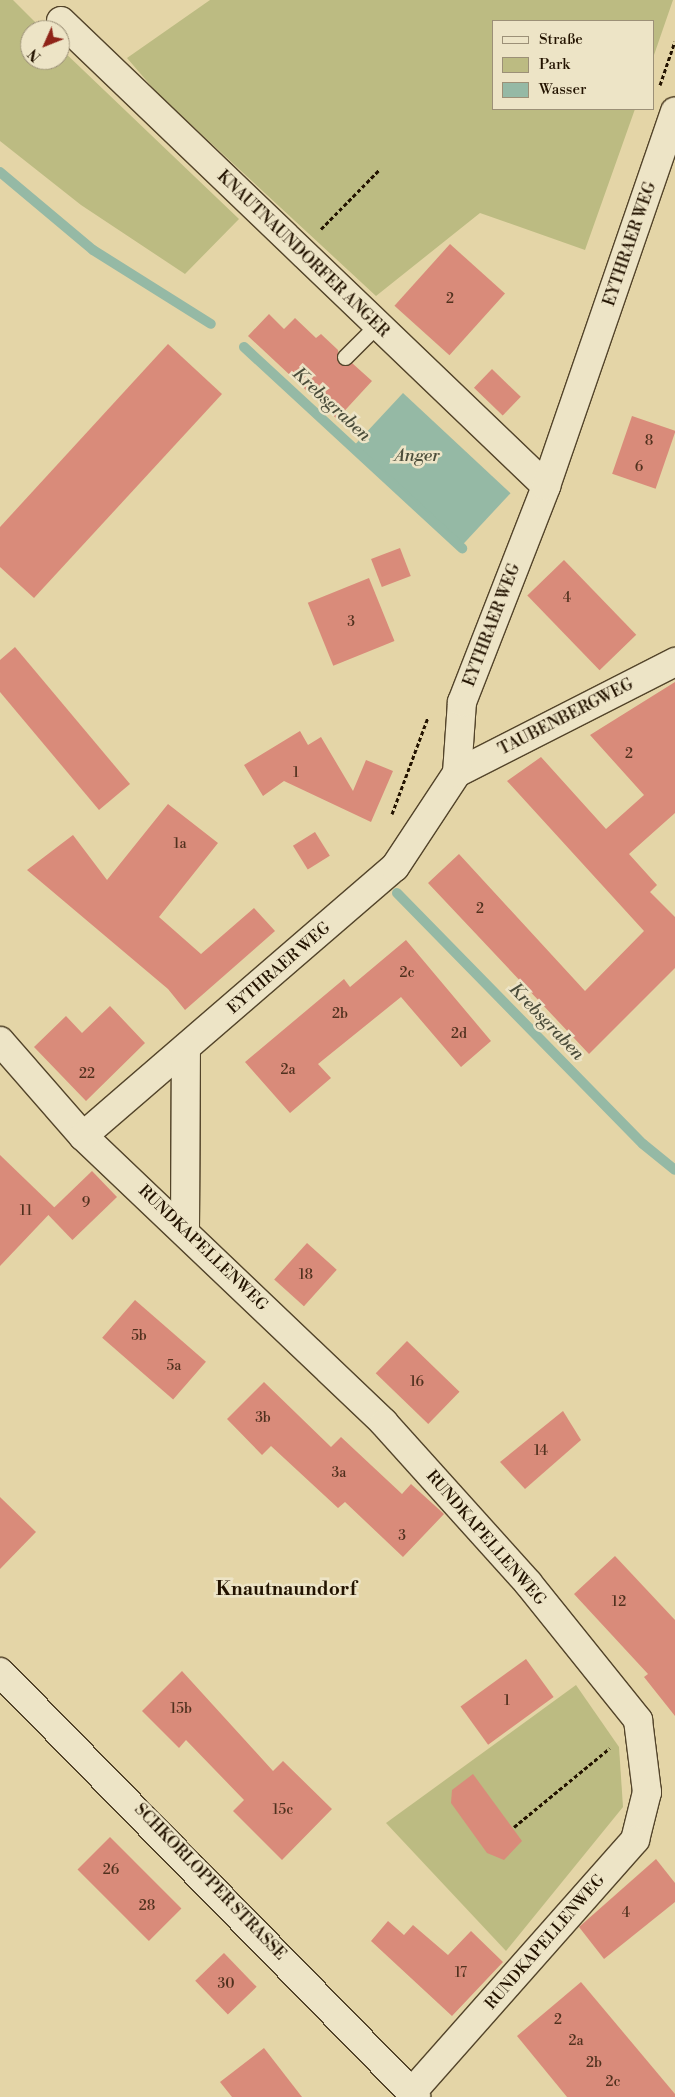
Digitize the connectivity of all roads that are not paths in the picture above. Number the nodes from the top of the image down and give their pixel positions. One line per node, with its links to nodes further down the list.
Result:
1 (70, 31): 3 (street, KNAUTNAUNDORFER ANGER)
2 (666, 103): 5 (street, EYTHRAER WEG)
3 (377, 325): 4 (lane); 5 (street, KNAUTNAUNDORFER ANGER)
4 (346, 357)
5 (546, 486): 7 (street, EYTHRAER WEG)
6 (675, 662): 7 (street, TAUBENBERGWEG)
7 (457, 773): 9 (street, EYTHRAER WEG)
8 (0, 1041): 10 (street, RUNDKAPELLENWEG)
9 (186, 1050): 10 (street, EYTHRAER WEG); 11 (street)
10 (83, 1136): 11 (street, RUNDKAPELLENWEG)
11 (185, 1229): 13 (street, RUNDKAPELLENWEG)
12 (0, 1672): 13 (street, SCHKORLOPPER STRASSE)
13 (414, 2095)

